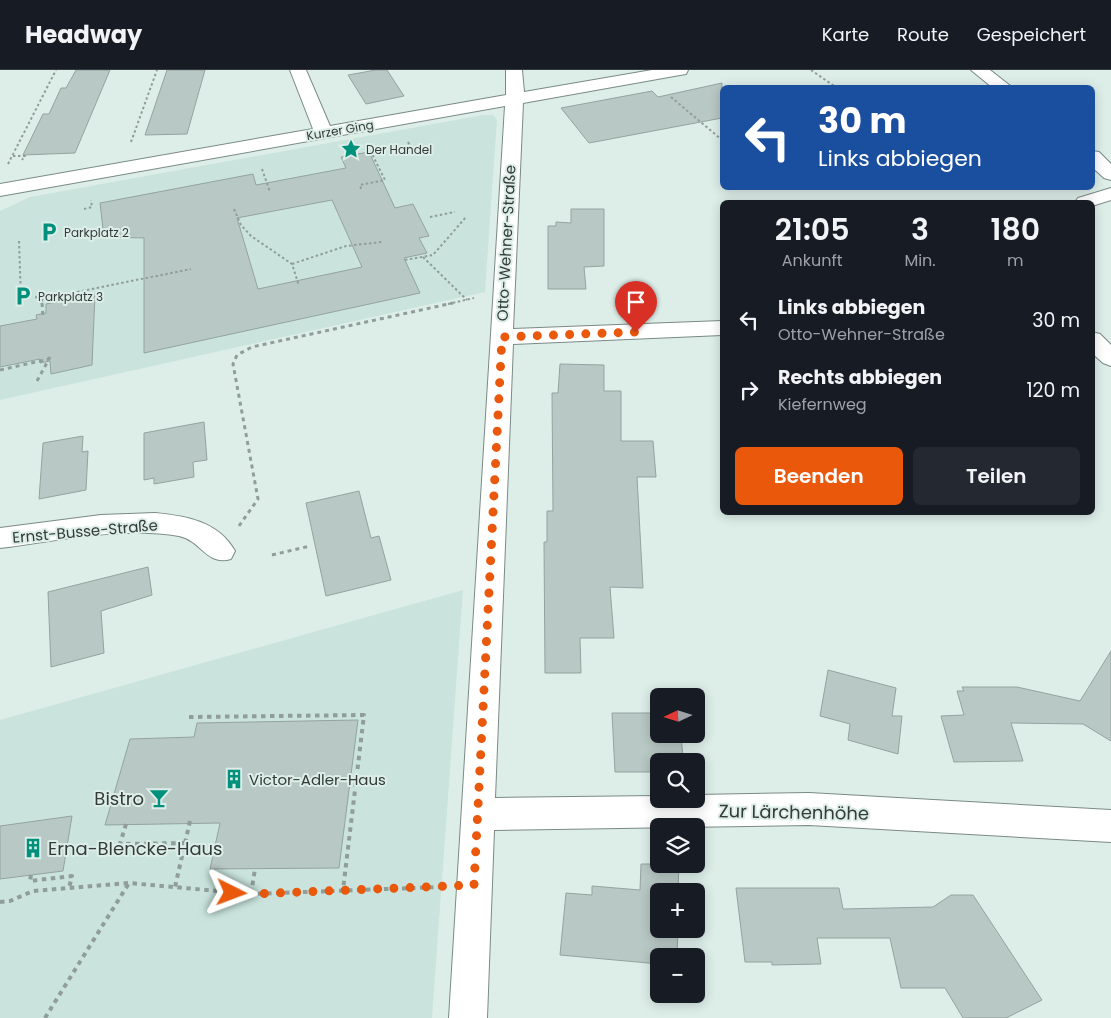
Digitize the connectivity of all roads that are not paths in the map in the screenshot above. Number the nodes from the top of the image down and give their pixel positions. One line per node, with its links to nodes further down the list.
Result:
1 (298, 70): 7 (street)
2 (514, 70): 6 (street, Otto-Wehner-Straße)
3 (680, 70): 6 (street, Kurzer Ging)
4 (979, 70): 5 (street)
5 (1001, 85)
6 (514, 98): 7 (street, Kurzer Ging); 14 (street, Otto-Wehner-Straße)
7 (324, 133): 10 (street, Kurzer Ging)
8 (1095, 159): 9 (street)
9 (1111, 174)
10 (0, 190)
11 (1111, 194): 12 (street)
12 (1092, 200)
13 (720, 328): 14 (street)
14 (502, 337): 19 (street, Otto-Wehner-Straße)
15 (1095, 342): 16 (street)
16 (1111, 358)
17 (0, 538): 18 (street, Ernst-Busse-Straße)
18 (222, 551)
19 (478, 814): 20 (street, Zur Lärchenhöhe); 21 (street, Otto-Wehner-Straße)
20 (1111, 826)
21 (468, 1018)

